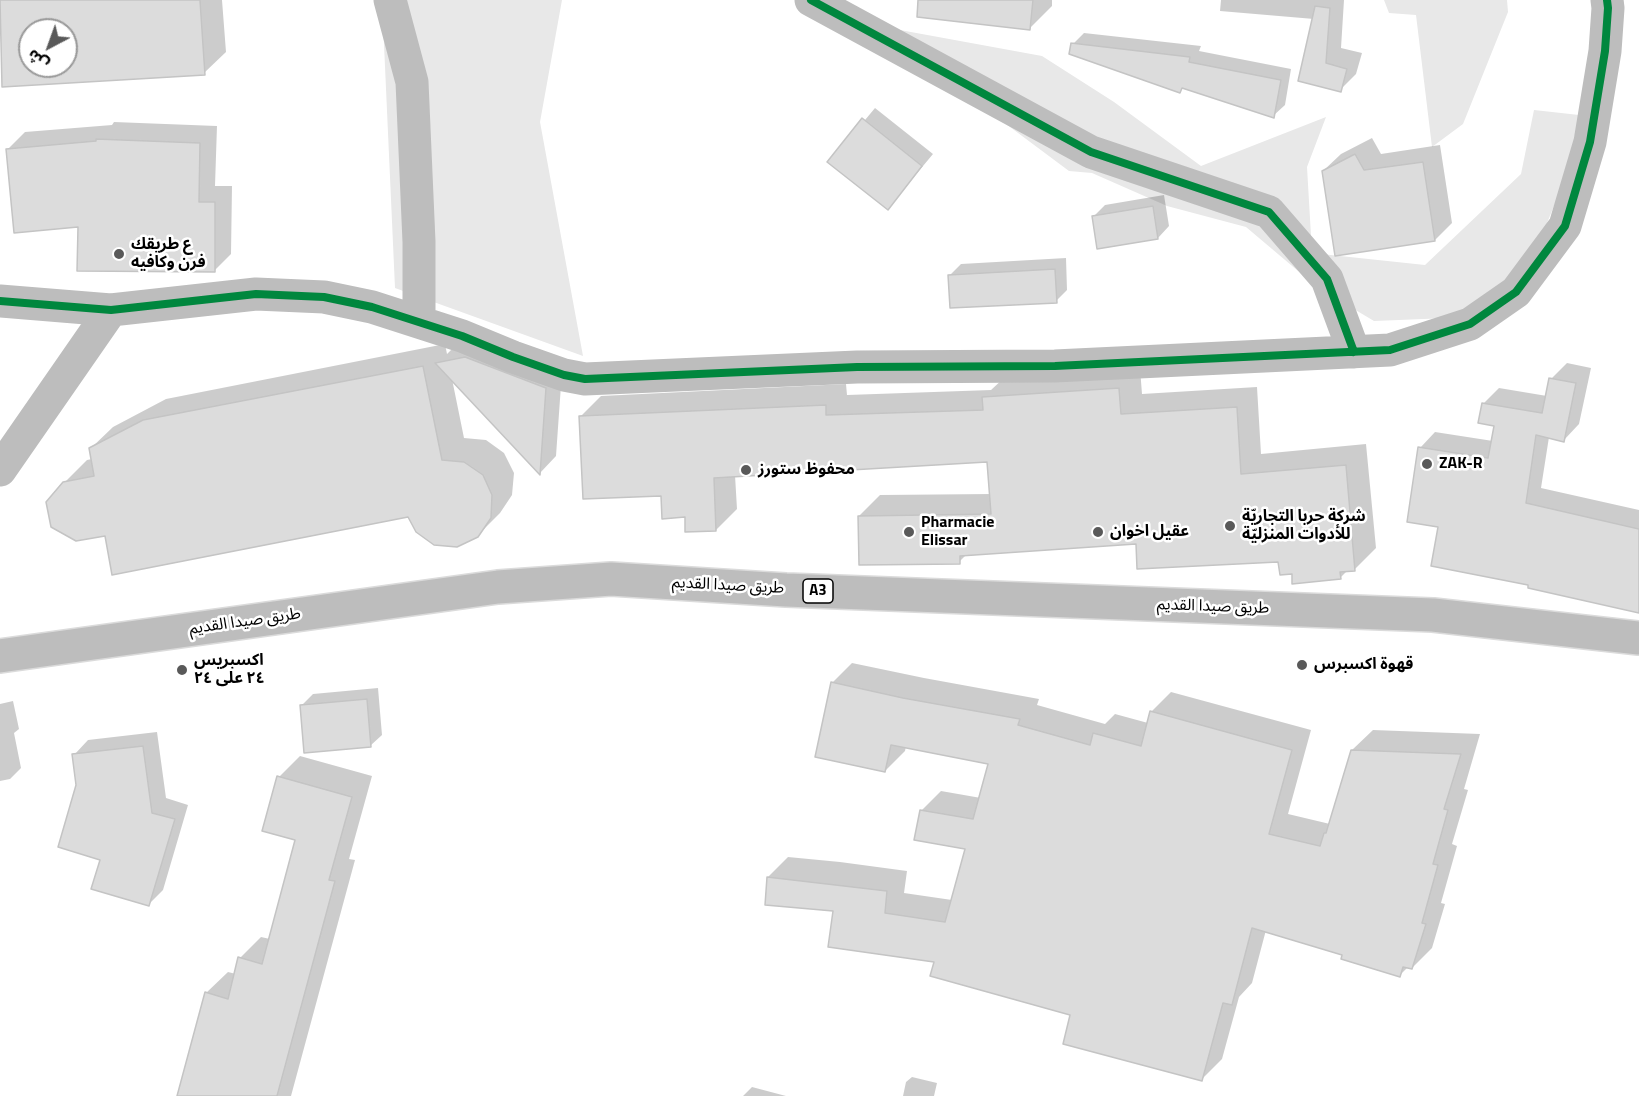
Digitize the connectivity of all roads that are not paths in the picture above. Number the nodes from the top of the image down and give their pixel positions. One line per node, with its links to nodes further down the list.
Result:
1 (390, 0): 6 (main road)
2 (811, 0): 7 (main road)
3 (1607, 0): 7 (main road)
4 (0, 301): 5 (main road)
5 (111, 310): 6 (main road); 8 (main road)
6 (419, 322): 7 (main road)
7 (1354, 352)
8 (0, 470)
9 (1639, 638): 10 (main road, طريق صيدا القديم / A3)
10 (0, 656)

